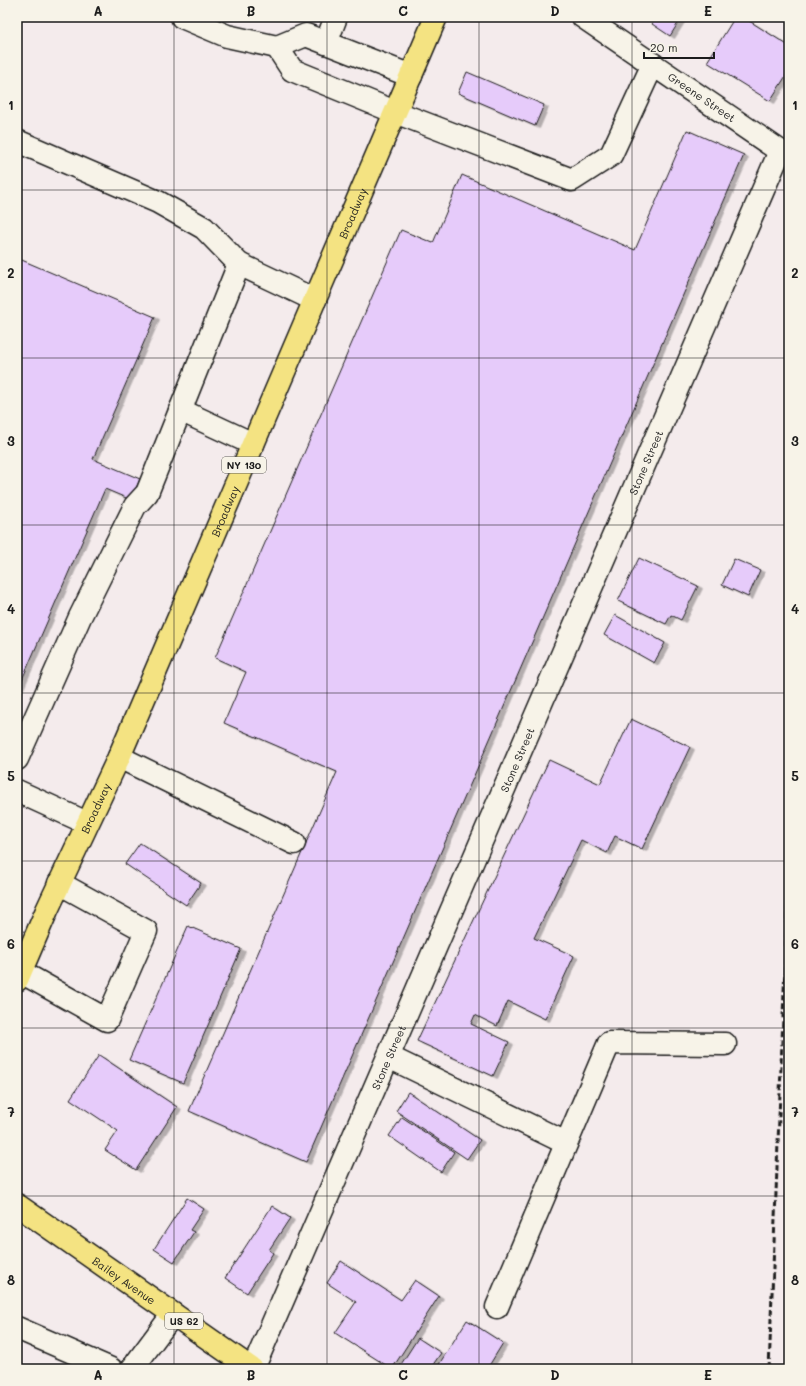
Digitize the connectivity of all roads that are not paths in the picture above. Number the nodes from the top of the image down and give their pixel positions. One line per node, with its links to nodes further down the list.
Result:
1 (182, 17): 6 (street)
2 (336, 17): 5 (street)
3 (436, 17): 8 (main road, Broadway / NY 130)
4 (583, 17): 7 (street, Greene Street)
5 (326, 42): 6 (street); 8 (street)
6 (277, 46): 9 (street)
7 (653, 64): 9 (street); 11 (street, Greene Street)
8 (411, 76): 9 (main road, Broadway / NY 130)
9 (395, 112): 13 (main road, Broadway / NY 130)
10 (17, 141): 12 (street)
11 (780, 150): 24 (street, Stone Street)
12 (239, 264): 13 (street); 14 (street)
13 (315, 300): 15 (main road, Broadway / NY 130)
14 (180, 410): 15 (street); 17 (street)
15 (253, 444): 16 (main road, Broadway / NY 130)
16 (119, 757): 19 (main road, Broadway / NY 130); 20 (street)
17 (17, 759)
18 (17, 791): 19 (street)
19 (86, 823): 21 (main road, Broadway / NY 130)
20 (294, 842)
21 (59, 883): 22 (main road, Broadway / NY 130); 22 (street)
22 (19, 976)
23 (725, 1044): 25 (street)
24 (389, 1057): 25 (street); 32 (street, Stone Street)
25 (566, 1143): 27 (street)
26 (17, 1205): 28 (main road, Bailey Avenue / US 62)
27 (497, 1307)
28 (173, 1314): 31 (street); 32 (main road, Bailey Avenue / US 62)
29 (17, 1328): 30 (street)
30 (111, 1369)
31 (132, 1369)
32 (253, 1369)

